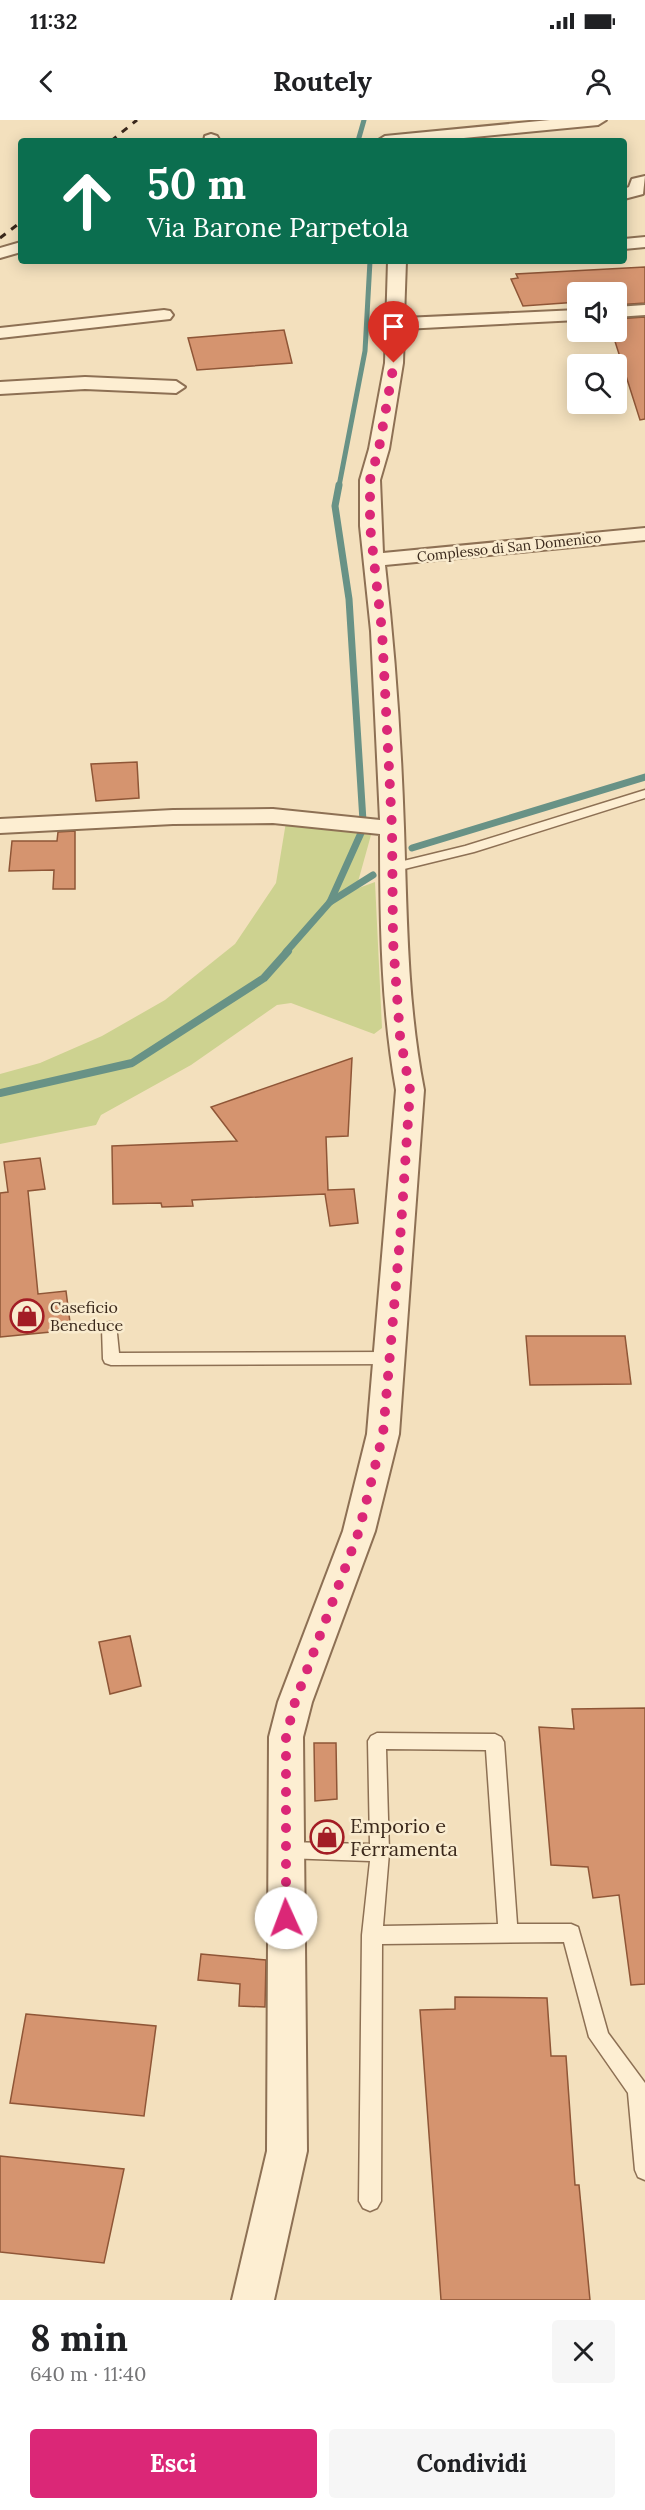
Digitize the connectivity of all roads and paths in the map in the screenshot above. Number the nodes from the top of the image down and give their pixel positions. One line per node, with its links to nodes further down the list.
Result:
1 (598, 120): 2 (street)
2 (385, 136)
3 (645, 181): 4 (street)
4 (627, 193)
5 (645, 242): 6 (street)
6 (627, 244)
7 (18, 248): 8 (street)
8 (0, 253)
9 (400, 264): 14 (street)
10 (645, 310): 11 (street)
11 (627, 311)
12 (164, 315): 15 (street)
13 (567, 316): 14 (street)
14 (396, 324): 19 (street)
15 (0, 333)
16 (176, 387): 17 (street)
17 (0, 388)
18 (645, 534): 19 (street, Complesso di San Domenico)
19 (374, 560): 22 (street)
20 (645, 794): 23 (lane)
21 (0, 826): 22 (street)
22 (392, 828): 23 (street)
23 (392, 868): 25 (street)
24 (110, 1328): 25 (lane)
25 (389, 1358): 26 (street)
26 (284, 1850): 27 (lane); 33 (street)
27 (380, 1853): 28 (lane); 29 (lane)
28 (508, 1933): 29 (lane); 30 (lane)
29 (372, 1935): 32 (lane)
30 (642, 2090): 31 (lane)
31 (645, 2170)
32 (370, 2200)
33 (253, 2300)

